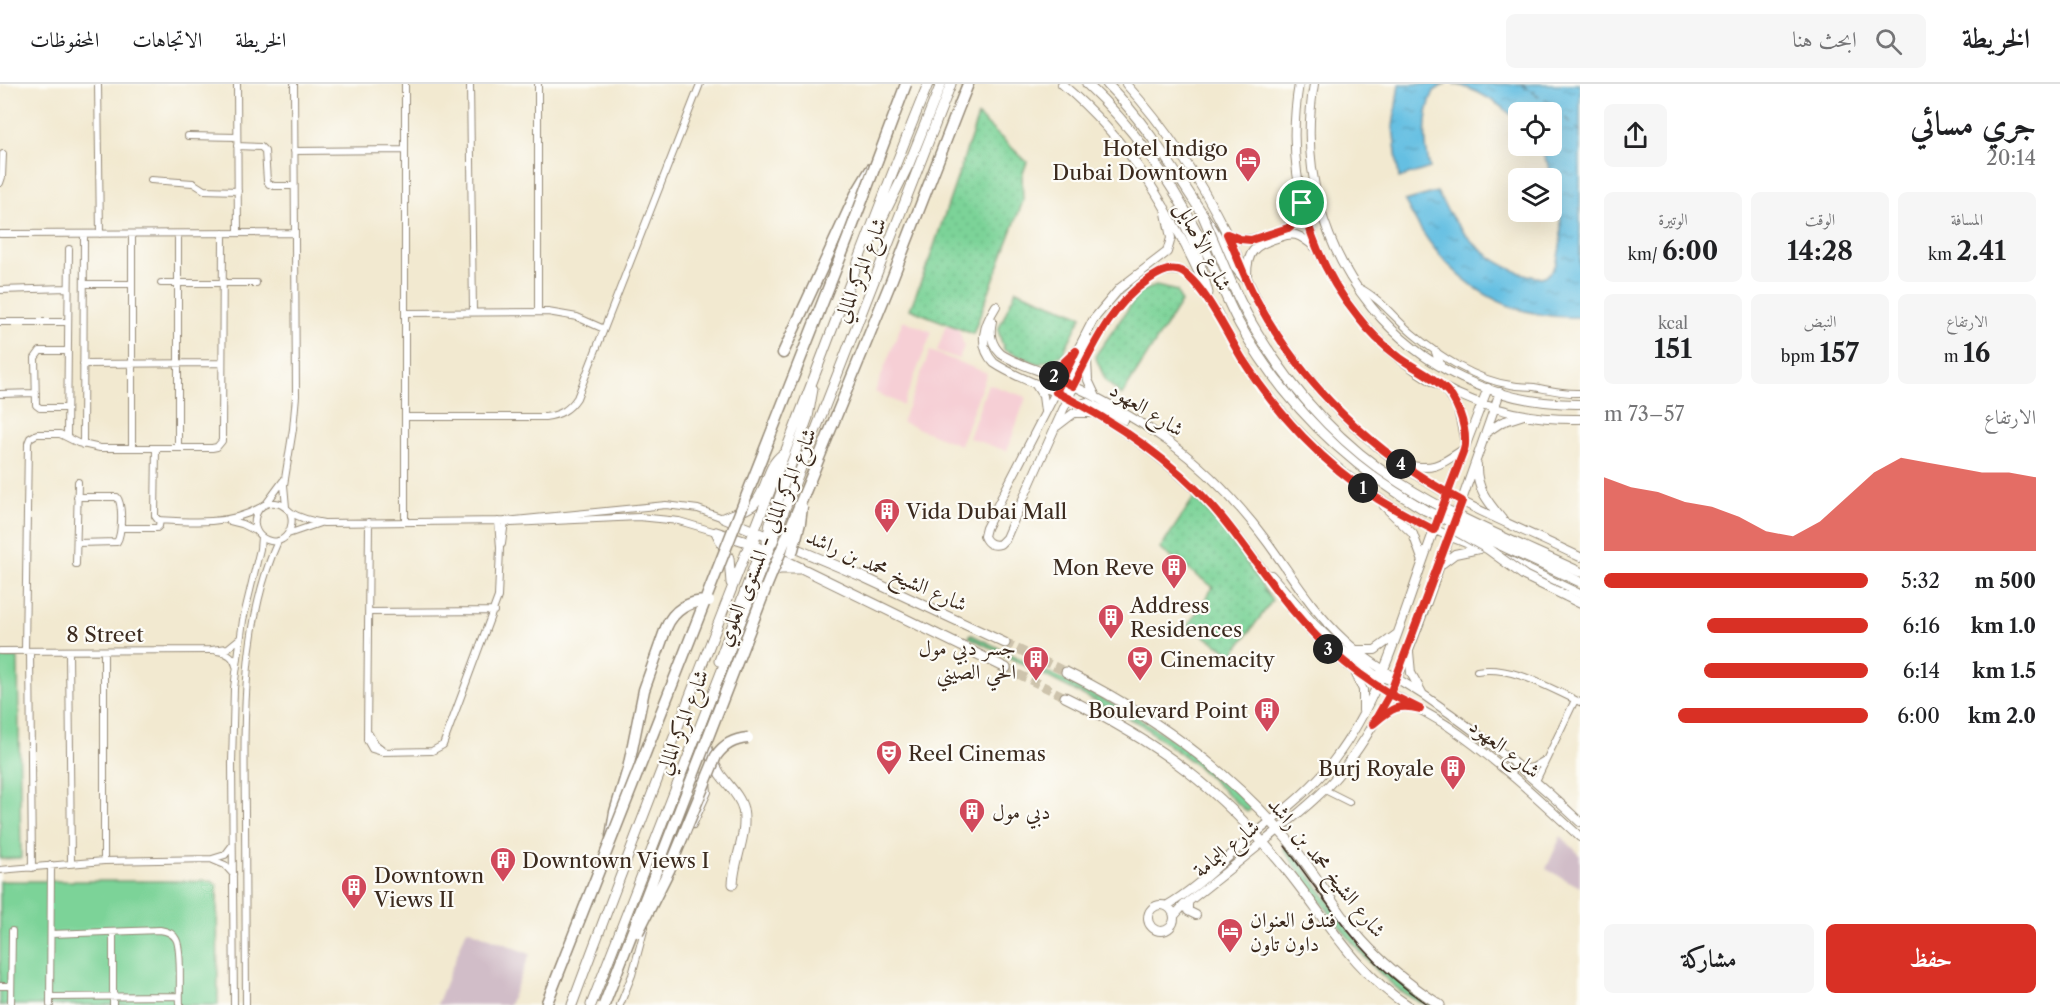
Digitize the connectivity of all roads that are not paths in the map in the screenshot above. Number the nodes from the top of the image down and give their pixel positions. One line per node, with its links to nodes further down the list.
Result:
1 (98, 84): 39 (street)
2 (237, 84): 20 (street)
3 (294, 84): 23 (street)
4 (405, 84): 22 (street)
5 (470, 84): 58 (street)
6 (538, 84): 59 (street)
7 (700, 84): 64 (street)
8 (906, 84): 25 (highway, شارع المركز المالي - المستوى العلوي, bridge)
9 (928, 84): 52 (main road, شارع المركز المالي)
10 (941, 84): 52 (main road)
11 (951, 84): 117 (main road, شارع المركز المالي)
12 (968, 84): 115 (highway, شارع المركز المالي - المستوى العلوي, bridge)
13 (1062, 84): 32 (street, شارع الأصايل)
14 (1087, 84): 28 (main road, شارع الأصايل)
15 (1107, 84): 33 (main road, شارع الأصايل)
16 (1126, 84): 42 (street, شارع الأصايل)
17 (1314, 84): 53 (street)
18 (1296, 86): 31 (street)
19 (188, 136): 20 (street)
20 (237, 137): 21 (street)
21 (237, 146): 29 (street); 30 (street)
22 (405, 150): 23 (street); 60 (street)
23 (294, 151): 29 (street)
24 (3, 154): 27 (street)
25 (876, 161): 68 (highway, bridge); 203 (highway, شارع المركز المالي - المستوى العلوي, bridge)
26 (151, 180): 30 (street)
27 (0, 183)
28 (1170, 183): 56 (main road); 120 (main road, شارع الأصايل)
29 (294, 186): 36 (street)
30 (237, 191): 35 (street)
31 (1302, 203): 42 (street); 43 (street)
32 (1165, 208): 56 (street, شارع الأصايل); 57 (street)
33 (1203, 216): 45 (main road); 154 (main road, شارع الأصايل, bridge)
34 (223, 233): 35 (street); 41 (street); 48 (street)
35 (238, 233): 36 (street)
36 (295, 233): 110 (street)
37 (0, 234): 38 (street)
38 (84, 234): 39 (street); 50 (street)
39 (100, 234): 40 (street)
40 (132, 234): 41 (street); 51 (street)
41 (178, 234): 47 (street)
42 (1227, 234): 45 (street, شارع الأصايل)
43 (1316, 248): 45 (street); 79 (street)
44 (69, 249): 54 (street)
45 (1248, 281): 109 (street, شارع الأصايل)
46 (161, 283): 47 (street)
47 (178, 283): 48 (street); 70 (street)
48 (222, 283): 49 (street); 71 (street)
49 (256, 283)
50 (84, 284): 51 (street); 72 (street)
51 (132, 284): 73 (street)
52 (848, 286): 76 (main road, شارع المركز المالي)
53 (1356, 286): 67 (street); 74 (street)
54 (68, 288): 55 (street); 63 (street)
55 (0, 290)
56 (1208, 293): 61 (street, شارع الأصايل)
57 (1101, 309): 66 (street); 78 (street)
58 (472, 312): 59 (street); 60 (street)
59 (538, 312): 64 (street)
60 (405, 313): 96 (street)
61 (1218, 315): 69 (street); 114 (street, شارع الأصايل)
62 (0, 322): 63 (street)
63 (68, 322): 65 (street)
64 (604, 329): 96 (street)
65 (68, 351): 83 (street); 91 (street)
66 (1076, 351): 75 (street); 78 (street)
67 (1436, 352): 74 (street); 84 (street)
68 (783, 353)
69 (1088, 357): 78 (street); 87 (street)
70 (178, 363): 71 (street); 73 (street); 106 (street)
71 (222, 363): 106 (street)
72 (83, 364): 73 (street); 102 (street)
73 (132, 364): 104 (street)
74 (1440, 367): 80 (street)
75 (1044, 372): 77 (street, شارع العهود); 78 (street, شارع العهود)
76 (813, 378): 107 (main road, شارع المركز المالي); 135 (main road)
77 (1034, 382): 81 (street, شارع العهود); 94 (street)
78 (1068, 383): 81 (street); 86 (street); 87 (street, شارع العهود)
79 (1441, 384): 88 (street); 103 (street)
80 (1488, 388): 82 (street); 88 (street, شارع اليمامة)
81 (1056, 392): 86 (street, شارع العهود); 94 (street)
82 (1500, 392): 89 (street); 90 (street, شارع اليمامة)
83 (36, 393): 85 (street); 91 (street)
84 (1580, 393)
85 (0, 394)
86 (1068, 398): 92 (street, شارع العهود); 98 (street)
87 (1098, 400): 99 (street, شارع العهود)
88 (1482, 403): 90 (street); 103 (street, شارع اليمامة)
89 (1580, 404)
90 (1495, 407): 95 (street); 100 (street, شارع اليمامة)
91 (67, 408): 101 (street)
92 (1084, 408): 93 (street, شارع العهود); 99 (street)
93 (1095, 413): 98 (street); 151 (street, شارع العهود)
94 (1045, 414): 98 (street)
95 (1527, 414): 97 (street); 100 (street)
96 (405, 417): 127 (street)
97 (1580, 419)
98 (1053, 431)
99 (1153, 431): 169 (street, شارع العهود)
100 (1486, 432): 108 (street, شارع اليمامة)
101 (67, 436): 102 (street); 172 (street)
102 (83, 445): 104 (street)
103 (1465, 447): 109 (street); 112 (street, شارع اليمامة)
104 (132, 448): 105 (street)
105 (156, 448): 106 (street); 122 (street)
106 (178, 448)
107 (785, 453): 121 (main road); 132 (main road, شارع المركز المالي)
108 (1477, 458): 116 (street, شارع اليمامة); 125 (street)
109 (1396, 460): 112 (street, شارع الأصايل)
110 (284, 477): 118 (street); 119 (street)
111 (78, 482): 113 (street)
112 (1448, 493): 116 (street, شارع الأصايل); 130 (street, شارع اليمامة)
113 (77, 497): 129 (street); 138 (street)
114 (1378, 499): 130 (street, شارع الأصايل); 149 (street)
115 (801, 500): 144 (highway, bridge); 222 (highway, شارع المركز المالي - المستوى العلوي, bridge)
116 (1462, 501): 125 (street, شارع الأصايل); 136 (street, شارع اليمامة)
117 (789, 502): 135 (main road, شارع المركز المالي); 145 (main road)
118 (263, 506): 119 (street); 123 (street); 133 (street)
119 (288, 509): 128 (street); 134 (street)
120 (1425, 510): 155 (main road, شارع الأصايل, bridge); 160 (main road, bridge)
121 (723, 518): 124 (street); 132 (main road, شارع الشيخ محمد بن راشد)
122 (160, 520): 123 (street); 129 (street)
123 (226, 520): 133 (street)
124 (501, 521): 127 (street); 131 (street); 161 (street)
125 (1504, 521): 140 (street, شارع الأصايل)
126 (369, 522): 127 (street); 128 (street); 162 (street)
127 (405, 522)
128 (324, 523): 134 (street)
129 (121, 528): 138 (street)
130 (1434, 530): 136 (street, شارع الأصايل); 149 (street, شارع اليمامة)
131 (716, 532): 139 (main road, شارع الشيخ محمد بن راشد); 156 (main road)
132 (754, 532): 135 (main road, شارع الشيخ محمد بن راشد); 139 (main road, شارع المركز المالي)
133 (259, 534): 137 (street); 165 (street)
134 (288, 534): 137 (street)
135 (772, 534): 143 (main road); 145 (main road, شارع الشيخ محمد بن راشد)
136 (1449, 537): 141 (street, شارع الأصايل); 152 (street, شارع اليمامة)
137 (278, 541): 232 (street)
138 (77, 543): 150 (street)
139 (753, 544): 143 (main road, شارع الشيخ محمد بن راشد); 147 (main road, شارع المركز المالي); 148 (main road)
140 (1553, 544): 142 (street); 146 (street, شارع الأصايل)
141 (1486, 549): 152 (street); 157 (street, شارع الأصايل)
142 (1580, 550)
143 (768, 552): 153 (main road, شارع الشيخ محمد بن راشد); 158 (main road, شارع المركز المالي)
144 (792, 554)
145 (808, 554): 163 (main road, شارع الشيخ محمد بن راشد)
146 (1580, 557)
147 (743, 558): 148 (main road); 156 (main road, شارع المركز المالي)
148 (756, 561): 186 (main road)
149 (1423, 561): 164 (street, شارع اليمامة)
150 (76, 564)
151 (1261, 569): 177 (street, شارع العهود); 180 (street)
152 (1437, 569): 168 (street, شارع اليمامة)
153 (804, 570): 158 (main road); 166 (main road, شارع الشيخ محمد بن راشد)
154 (1580, 573)
155 (1580, 582)
156 (729, 592): 234 (main road, شارع المركز المالي)
157 (1580, 594)
158 (751, 597): 186 (main road, شارع المركز المالي)
159 (713, 601): 203 (highway, bridge)
160 (1580, 603)
161 (494, 610): 162 (street); 162 (street)
162 (369, 612)
163 (959, 622): 166 (main road); 167 (main road, شارع الشيخ محمد بن راشد)
164 (1398, 634): 169 (street); 180 (street, شارع اليمامة)
165 (240, 638): 170 (street); 175 (street)
166 (949, 639): 176 (main road, شارع الشيخ محمد بن راشد)
167 (1005, 643)
168 (1409, 646): 181 (street, شارع اليمامة); 183 (street)
169 (1354, 649): 180 (street, شارع العهود)
170 (211, 650): 174 (street, 8 Street); 175 (street)
171 (0, 651): 172 (street, 8 Street)
172 (27, 651): 173 (street, 8 Street); 211 (street)
173 (69, 651): 174 (street, 8 Street); 209 (street)
174 (104, 651): 208 (street)
175 (236, 668): 206 (street)
176 (1006, 668)
177 (1353, 670): 180 (street, شارع العهود); 188 (street)
178 (1477, 671): 185 (street)
179 (1066, 672): 199 (main road, شارع الشيخ محمد بن راشد)
180 (1381, 678): 181 (street, شارع العهود); 182 (street, شارع العهود); 188 (street, شارع اليمامة)
181 (1396, 679): 182 (street, شارع اليمامة); 183 (street, شارع العهود)
182 (1390, 694): 187 (street, شارع العهود); 190 (street, شارع اليمامة)
183 (1424, 696): 194 (street, شارع العهود)
184 (1065, 697): 202 (main road, شارع الشيخ محمد بن راشد)
185 (1577, 701): 192 (street)
186 (708, 704): 189 (main road, شارع المركز المالي)
187 (1420, 709): 190 (street); 193 (street, شارع العهود)
188 (1361, 717): 199 (street, شارع اليمامة)
189 (702, 719): 197 (main road, شارع المركز المالي); 214 (main road)
190 (1373, 724): 196 (street, شارع اليمامة)
191 (748, 738): 222 (highway, bridge)
192 (1546, 758): 194 (street); 195 (street)
193 (1502, 765): 195 (street); 204 (street, شارع العهود)
194 (1521, 768): 195 (street, شارع العهود)
195 (1536, 781): 200 (street, شارع العهود)
196 (1327, 787): 198 (street); 201 (street, شارع اليمامة)
197 (672, 800): 235 (main road, شارع المركز المالي); 237 (street)
198 (1350, 800)
199 (1271, 821): 201 (main road, شارع الشيخ محمد بن راشد); 202 (street, شارع اليمامة)
200 (1580, 822)
201 (1279, 830): 205 (street, شارع اليمامة); 239 (main road, شارع الشيخ محمد بن راشد)
202 (1256, 833): 205 (main road, شارع الشيخ محمد بن راشد); 216 (street, شارع اليمامة)
203 (611, 837): 233 (highway, شارع المركز المالي - المستوى العلوي, bridge)
204 (1580, 837)
205 (1263, 842): 215 (street, شارع اليمامة); 238 (main road, شارع الشيخ محمد بن راشد)
206 (232, 846): 207 (street); 213 (street)
207 (212, 859): 208 (street); 213 (street)
208 (104, 861): 209 (street)
209 (71, 863): 210 (street)
210 (51, 865): 211 (street); 221 (street)
211 (32, 867): 212 (street)
212 (0, 870)
213 (232, 874): 231 (street)
214 (733, 884)
215 (1188, 902): 217 (street); 218 (street, شارع اليمامة)
216 (1166, 906): 218 (street); 218 (street)
217 (1196, 915)
218 (1174, 916)
219 (12, 931): 224 (street)
220 (113, 932): 221 (street); 225 (street); 226 (street)
221 (51, 934): 227 (street)
222 (622, 957): 236 (highway, شارع المركز المالي - المستوى العلوي, bridge)
223 (0, 986): 224 (street)
224 (11, 986): 228 (street)
225 (180, 996): 226 (street); 230 (street)
226 (113, 997): 227 (street); 229 (street)
227 (50, 1001)
228 (11, 1005)
229 (113, 1005)
230 (180, 1005)
231 (234, 1005)
232 (246, 1005)
233 (546, 1005)
234 (572, 1005)
235 (591, 1005)
236 (604, 1005)
237 (620, 1005)
238 (1407, 1005)
239 (1440, 1005)

